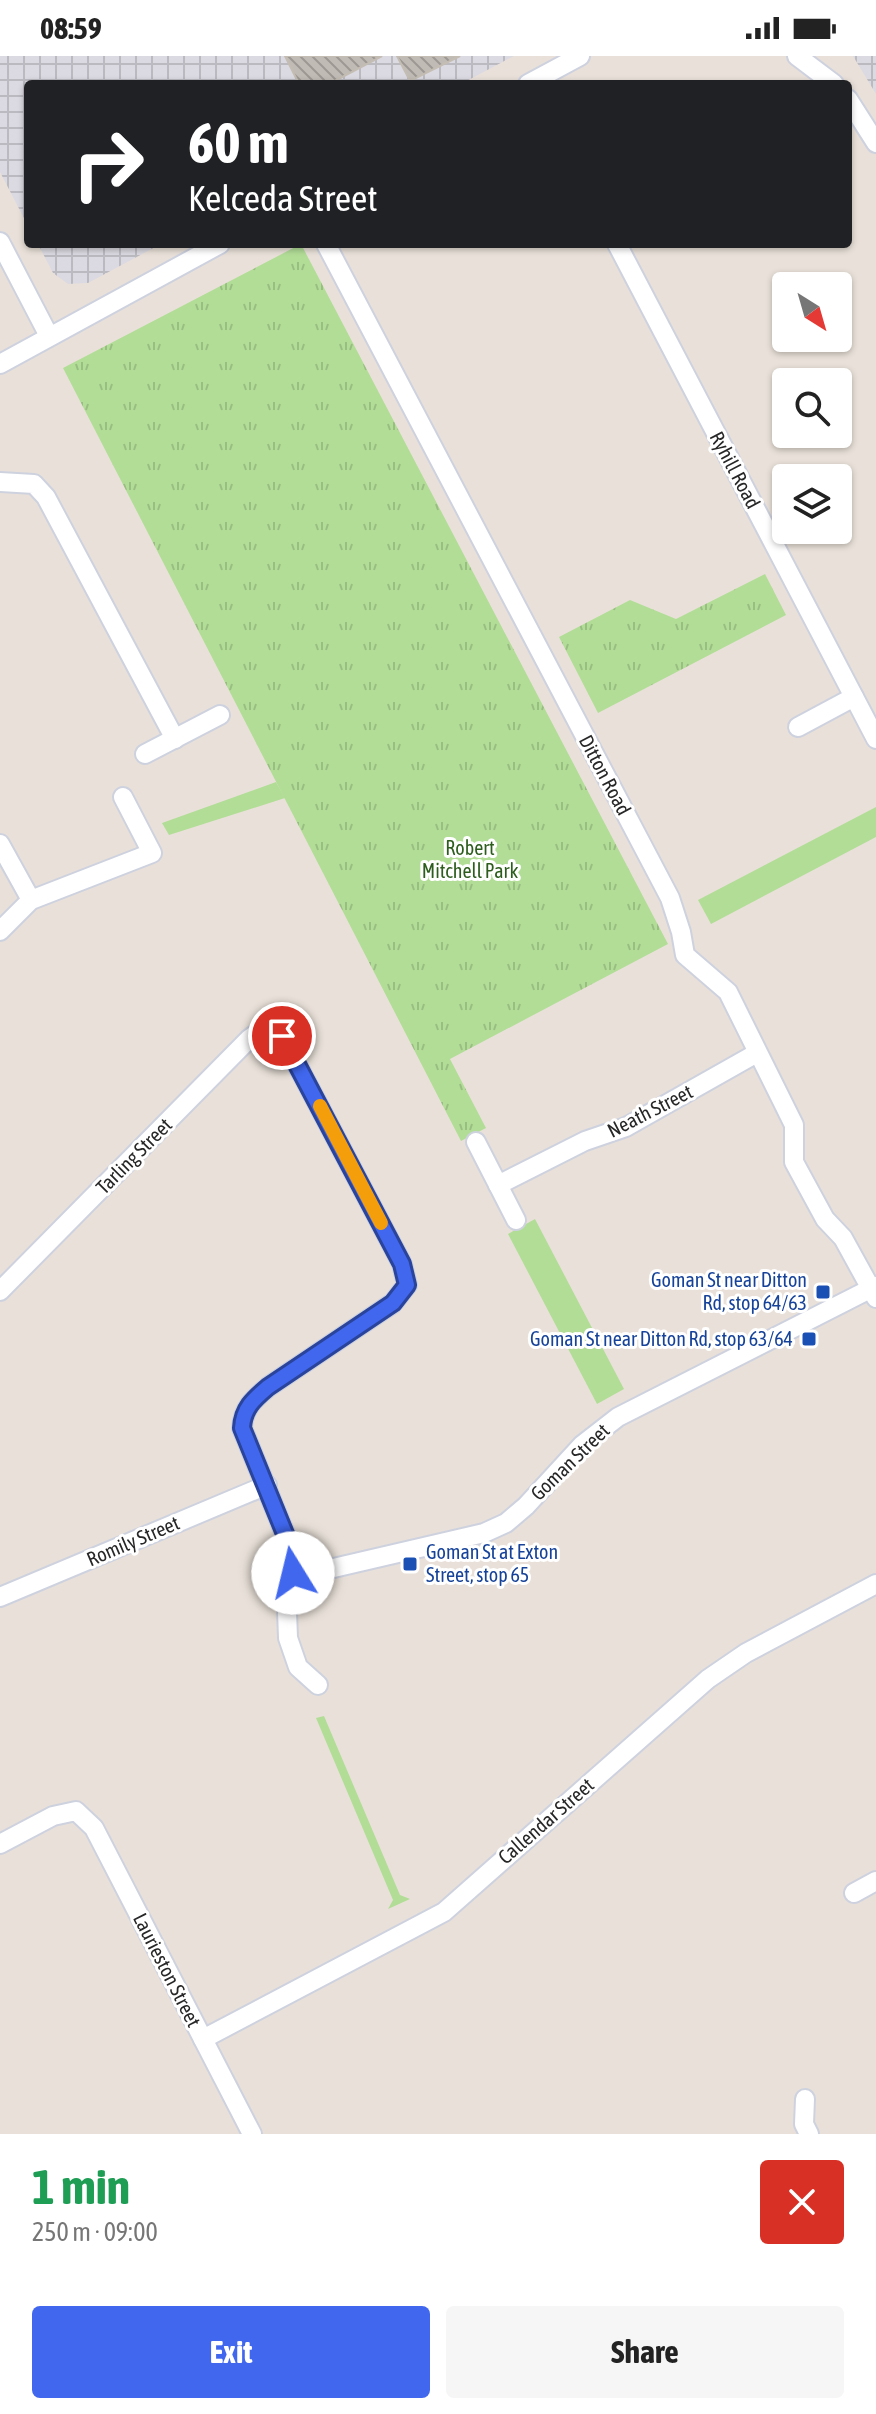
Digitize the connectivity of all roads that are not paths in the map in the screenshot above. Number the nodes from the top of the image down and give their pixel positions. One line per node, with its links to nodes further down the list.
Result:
1 (580, 56): 3 (street)
2 (797, 56): 4 (street)
3 (536, 80)
4 (829, 80)
5 (852, 105): 6 (street)
6 (876, 143)
7 (0, 242): 11 (street)
8 (213, 248): 11 (street)
9 (328, 248): 24 (street, Ditton Road)
10 (619, 248): 14 (street, Ryhill Road)
11 (49, 336): 12 (street)
12 (0, 364)
13 (0, 482): 17 (street)
14 (854, 697): 16 (street); 18 (street, Ryhill Road)
15 (220, 715): 17 (street)
16 (798, 727)
17 (175, 739): 19 (street)
18 (876, 739)
19 (145, 754)
20 (123, 797): 22 (street)
21 (0, 844): 22 (street)
22 (31, 900): 23 (street)
23 (0, 931)
24 (757, 1053): 26 (street, Neath Street); 29 (street, Ditton Road)
25 (476, 1142): 26 (street)
26 (498, 1185): 27 (street)
27 (516, 1220)
28 (0, 1291): 30 (street, Tarling Street)
29 (874, 1291): 31 (street, Goman Street)
30 (267, 1485): 31 (street); 33 (street, Romily Street)
31 (293, 1573): 34 (street)
32 (876, 1584): 38 (street, Callendar Street)
33 (0, 1597)
34 (318, 1685)
35 (0, 1844): 38 (street, Laurieston Street)
36 (876, 1881): 37 (street)
37 (854, 1893)
38 (203, 2039): 40 (street, Laurieston Street)
39 (805, 2099): 41 (street)
40 (252, 2134)
41 (809, 2134)

